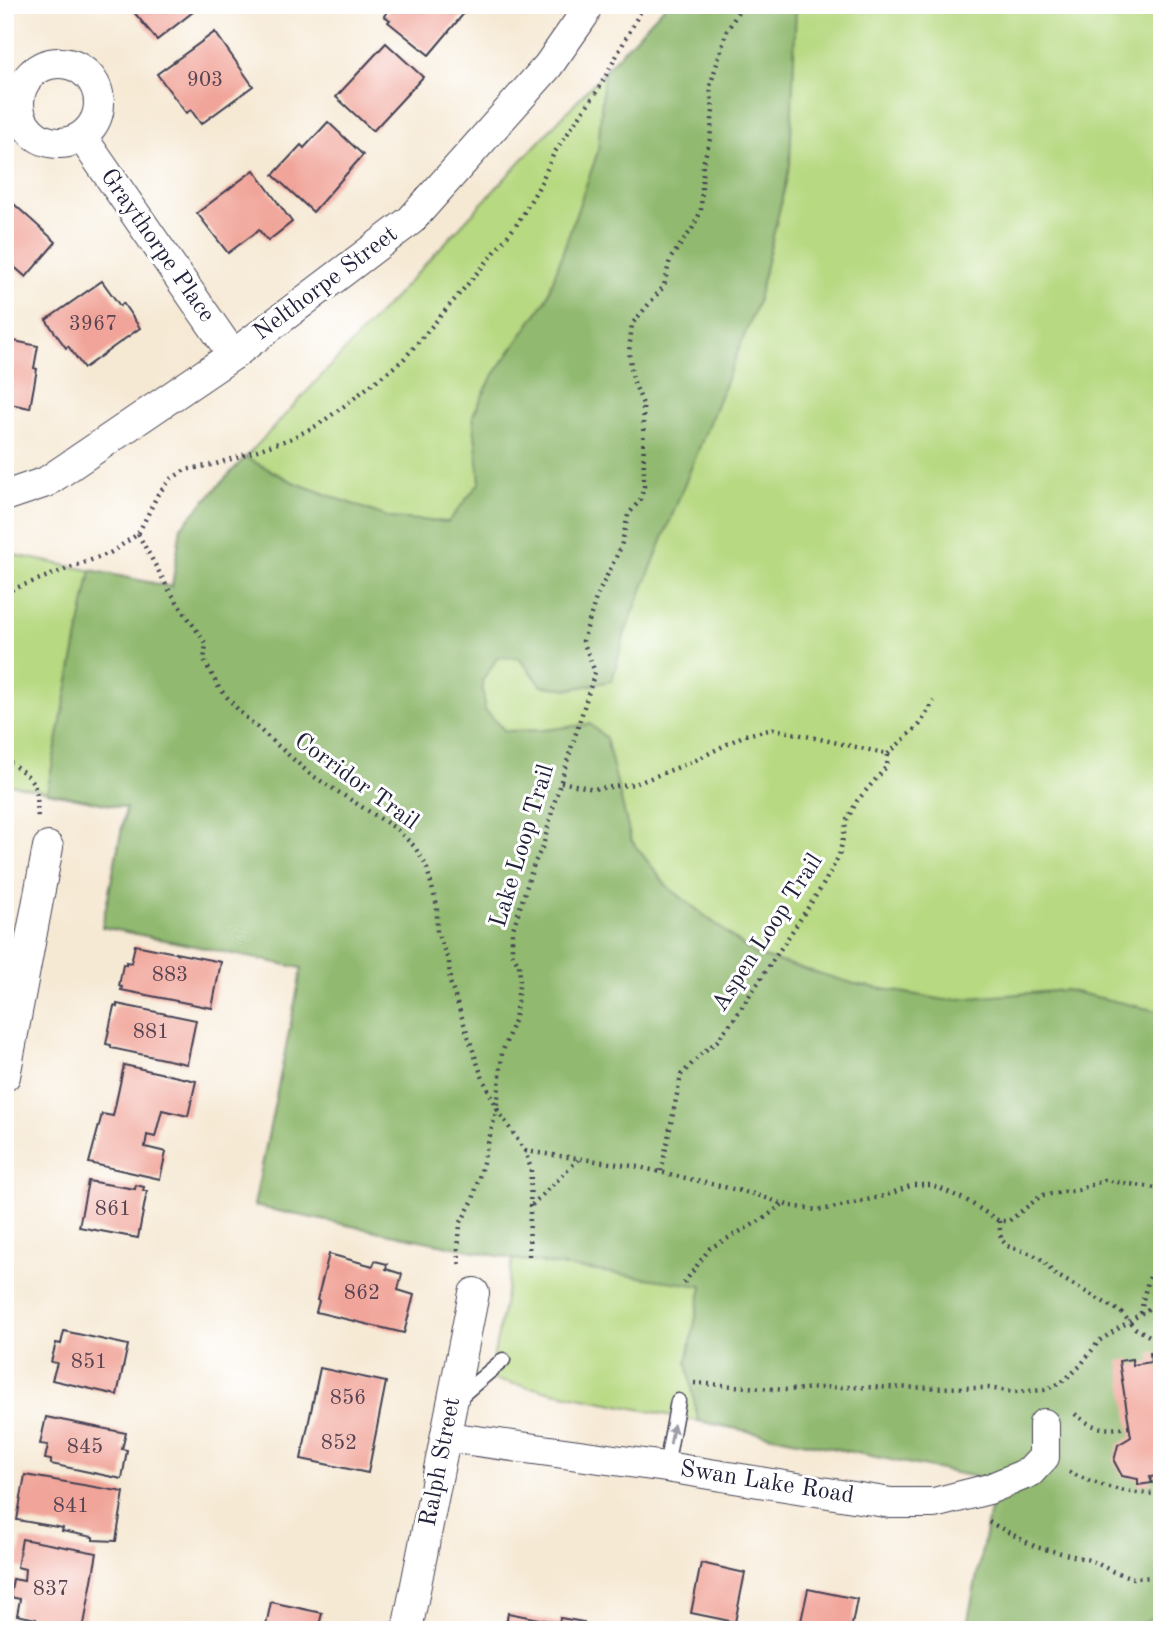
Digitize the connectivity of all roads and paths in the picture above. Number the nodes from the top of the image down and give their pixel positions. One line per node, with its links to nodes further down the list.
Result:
1 (587, 5): 5 (street, Nelthorpe Street)
2 (644, 5): 7 (path)
3 (742, 5): 12 (path, Lake Loop Trail)
4 (82, 136): 5 (street, Graythorpe Place)
5 (233, 355): 6 (street, Nelthorpe Street)
6 (5, 496)
7 (138, 534): 8 (path); 15 (path, Corridor Trail)
8 (5, 592)
9 (934, 701): 10 (path, Aspen Loop Trail)
10 (888, 754): 12 (path); 18 (path, Aspen Loop Trail)
11 (5, 757): 13 (path)
12 (561, 782): 15 (path, Lake Loop Trail)
13 (48, 848): 14 (street)
14 (5, 1076)
15 (497, 1109): 16 (path); 26 (path, Lake Loop Trail)
16 (525, 1151): 17 (path); 21 (path)
17 (579, 1159): 18 (path); 21 (path)
18 (662, 1172): 20 (path)
19 (1162, 1189): 22 (path)
20 (784, 1203): 22 (path); 25 (path)
21 (531, 1205): 23 (path)
22 (999, 1221): 29 (path)
23 (529, 1256)
24 (1162, 1261): 28 (path)
25 (684, 1283)
26 (474, 1293): 35 (street, Ralph Street)
27 (1162, 1300): 28 (path)
28 (1141, 1314): 29 (path)
29 (1130, 1321): 30 (path); 33 (path)
30 (1162, 1343)
31 (503, 1360): 35 (lane)
32 (689, 1383): 33 (path)
33 (1052, 1387): 34 (path)
34 (1058, 1394)
35 (453, 1401): 39 (street, Ralph Street)
36 (678, 1401): 41 (lane, one-way to 36)
37 (1057, 1417): 38 (path); 40 (street)
38 (1129, 1427)
39 (447, 1437): 41 (street, Swan Lake Road); 45 (street, Ralph Street)
40 (1044, 1457): 42 (path); 43 (street, Swan Lake Road)
41 (666, 1467): 43 (street, Swan Lake Road)
42 (1162, 1493)
43 (957, 1497): 44 (path)
44 (1162, 1577)
45 (407, 1630)

